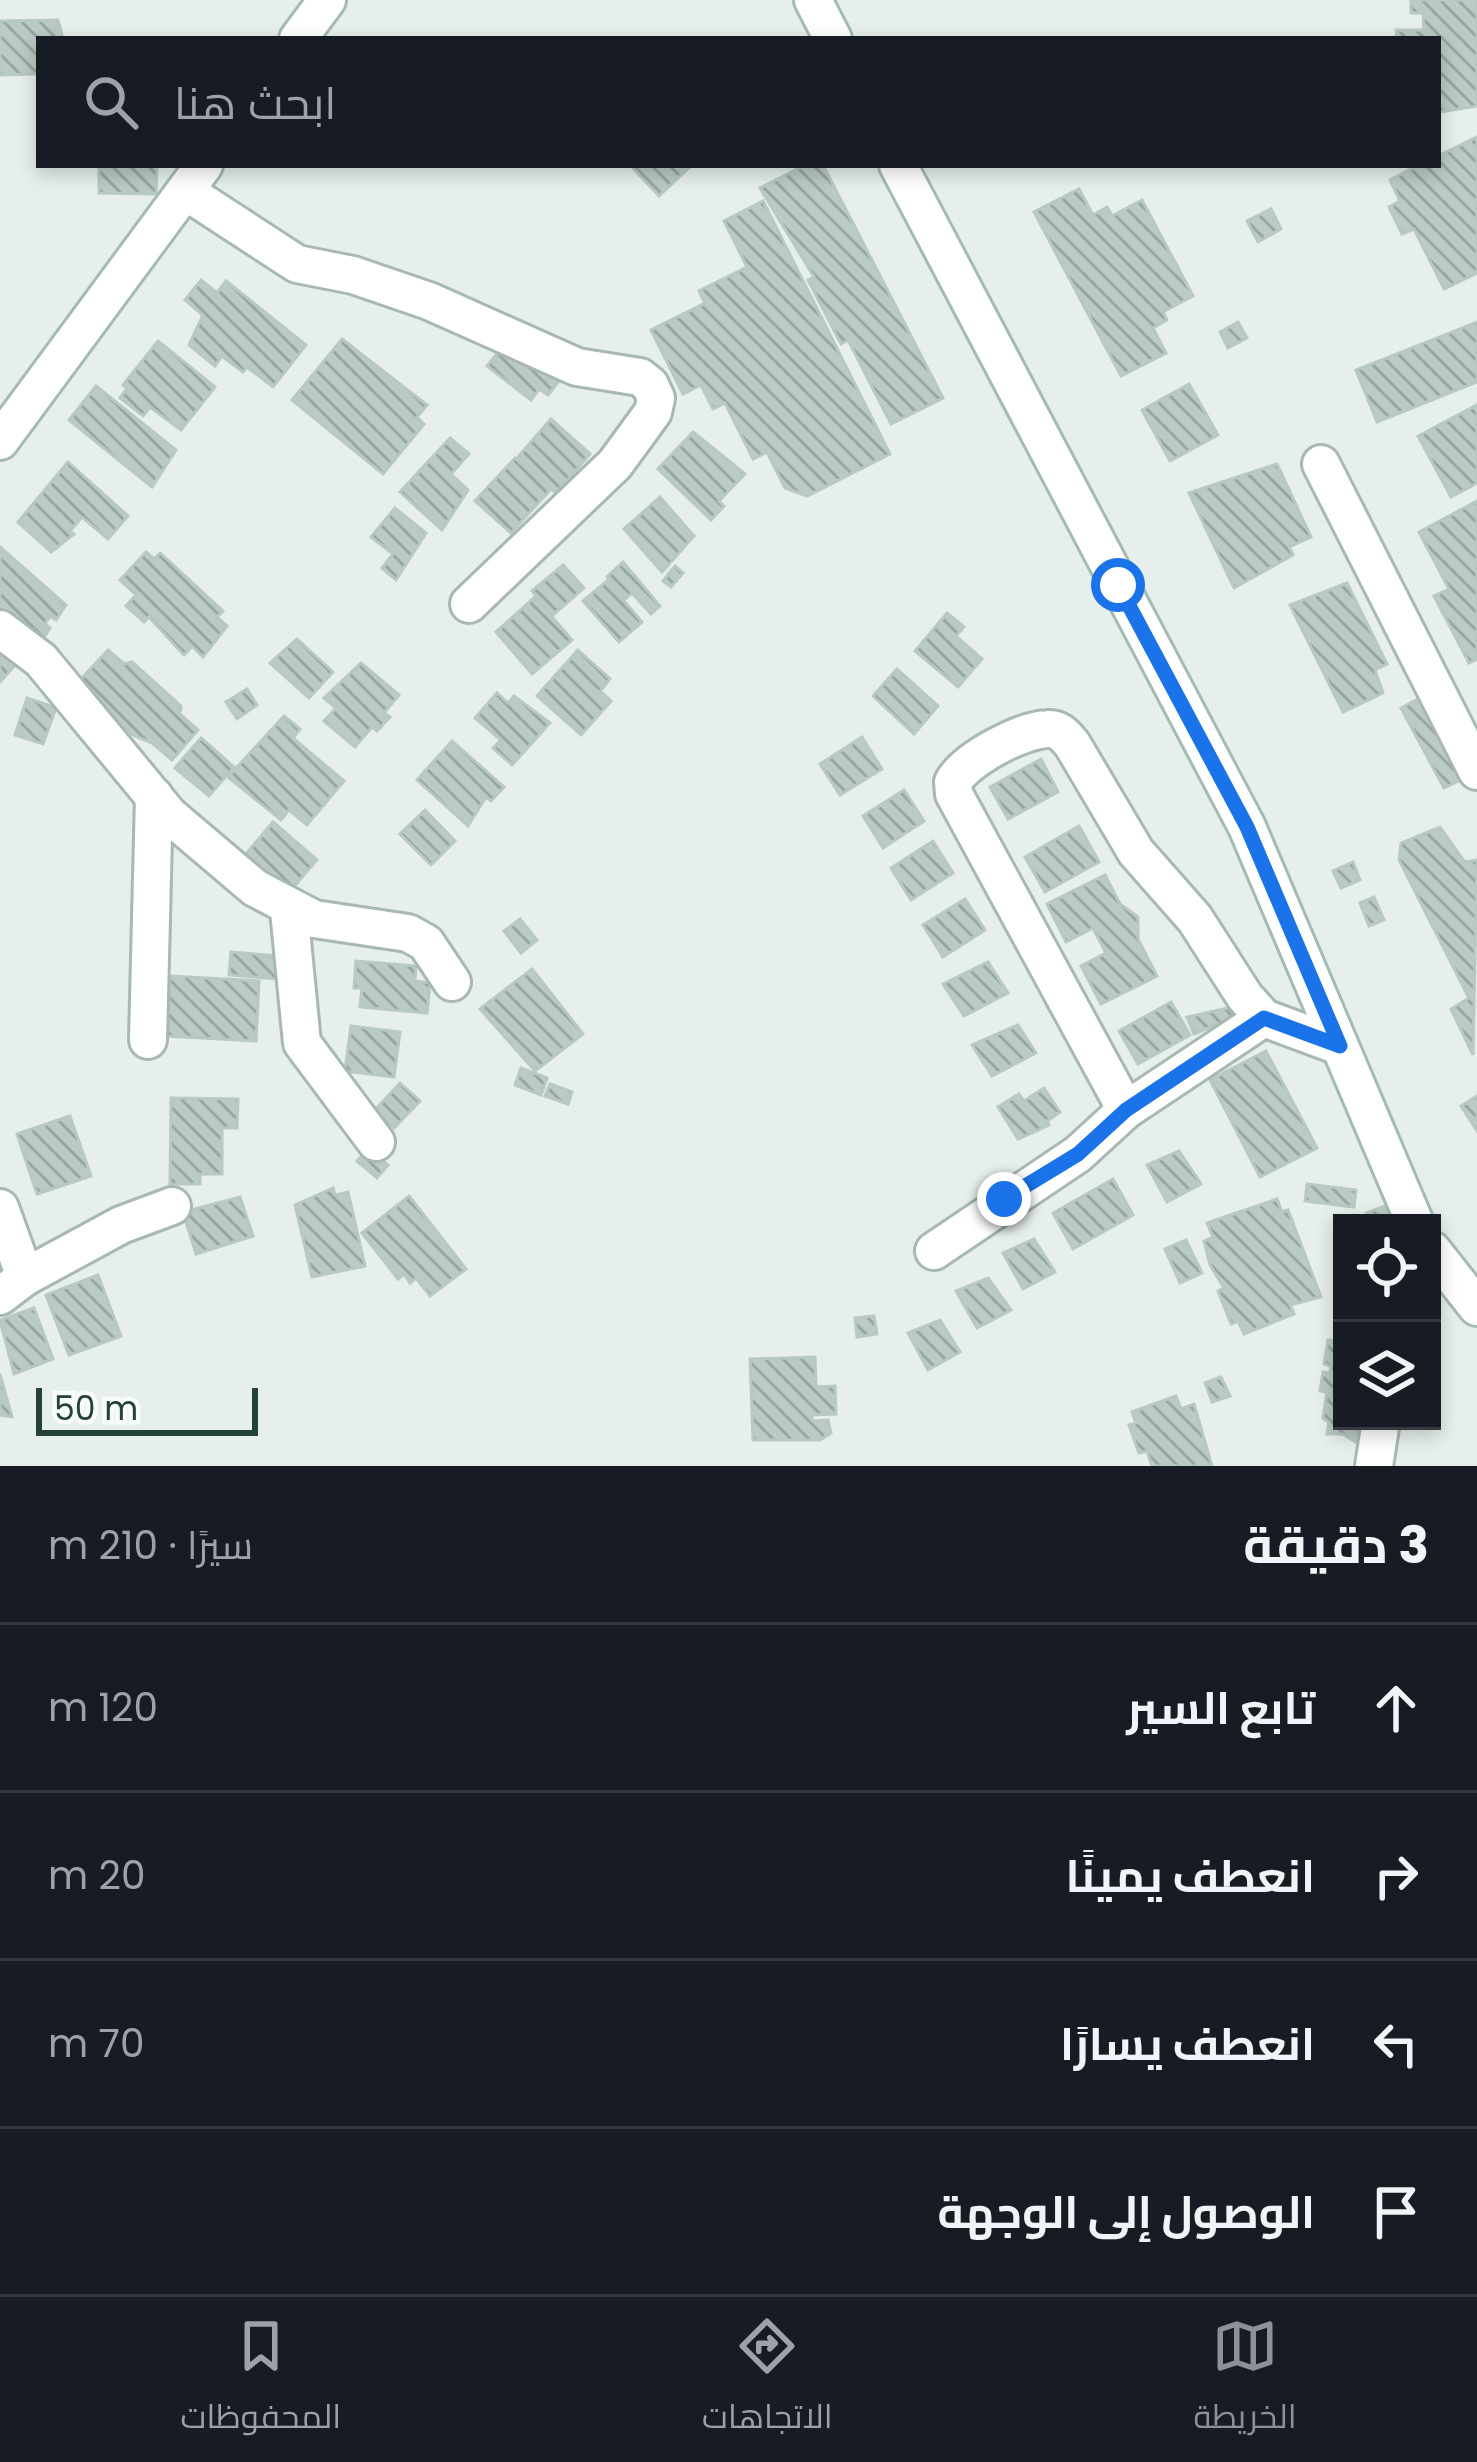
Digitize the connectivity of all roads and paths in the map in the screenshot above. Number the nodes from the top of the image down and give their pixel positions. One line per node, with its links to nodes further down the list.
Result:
1 (327, 0): 3 (street)
2 (813, 0): 4 (street)
3 (300, 36)
4 (831, 36)
5 (900, 168): 17 (street)
6 (194, 178): 7 (street); 9 (street)
7 (0, 441)
8 (1321, 464): 11 (street)
9 (469, 604)
10 (0, 629): 12 (street)
11 (1477, 770)
12 (154, 796): 13 (street); 16 (street)
13 (289, 910): 14 (street); 19 (street)
14 (452, 982)
15 (1264, 1018): 17 (street); 18 (street); 18 (street)
16 (148, 1040)
17 (1340, 1046): 22 (street)
18 (1126, 1110): 23 (street)
19 (376, 1142)
20 (172, 1206): 25 (street)
21 (0, 1208): 25 (street)
22 (1410, 1214)
23 (934, 1251)
24 (1454, 1269): 26 (street)
25 (12, 1287)
26 (1477, 1307)
27 (1380, 1430): 28 (street)
28 (1374, 1466)

